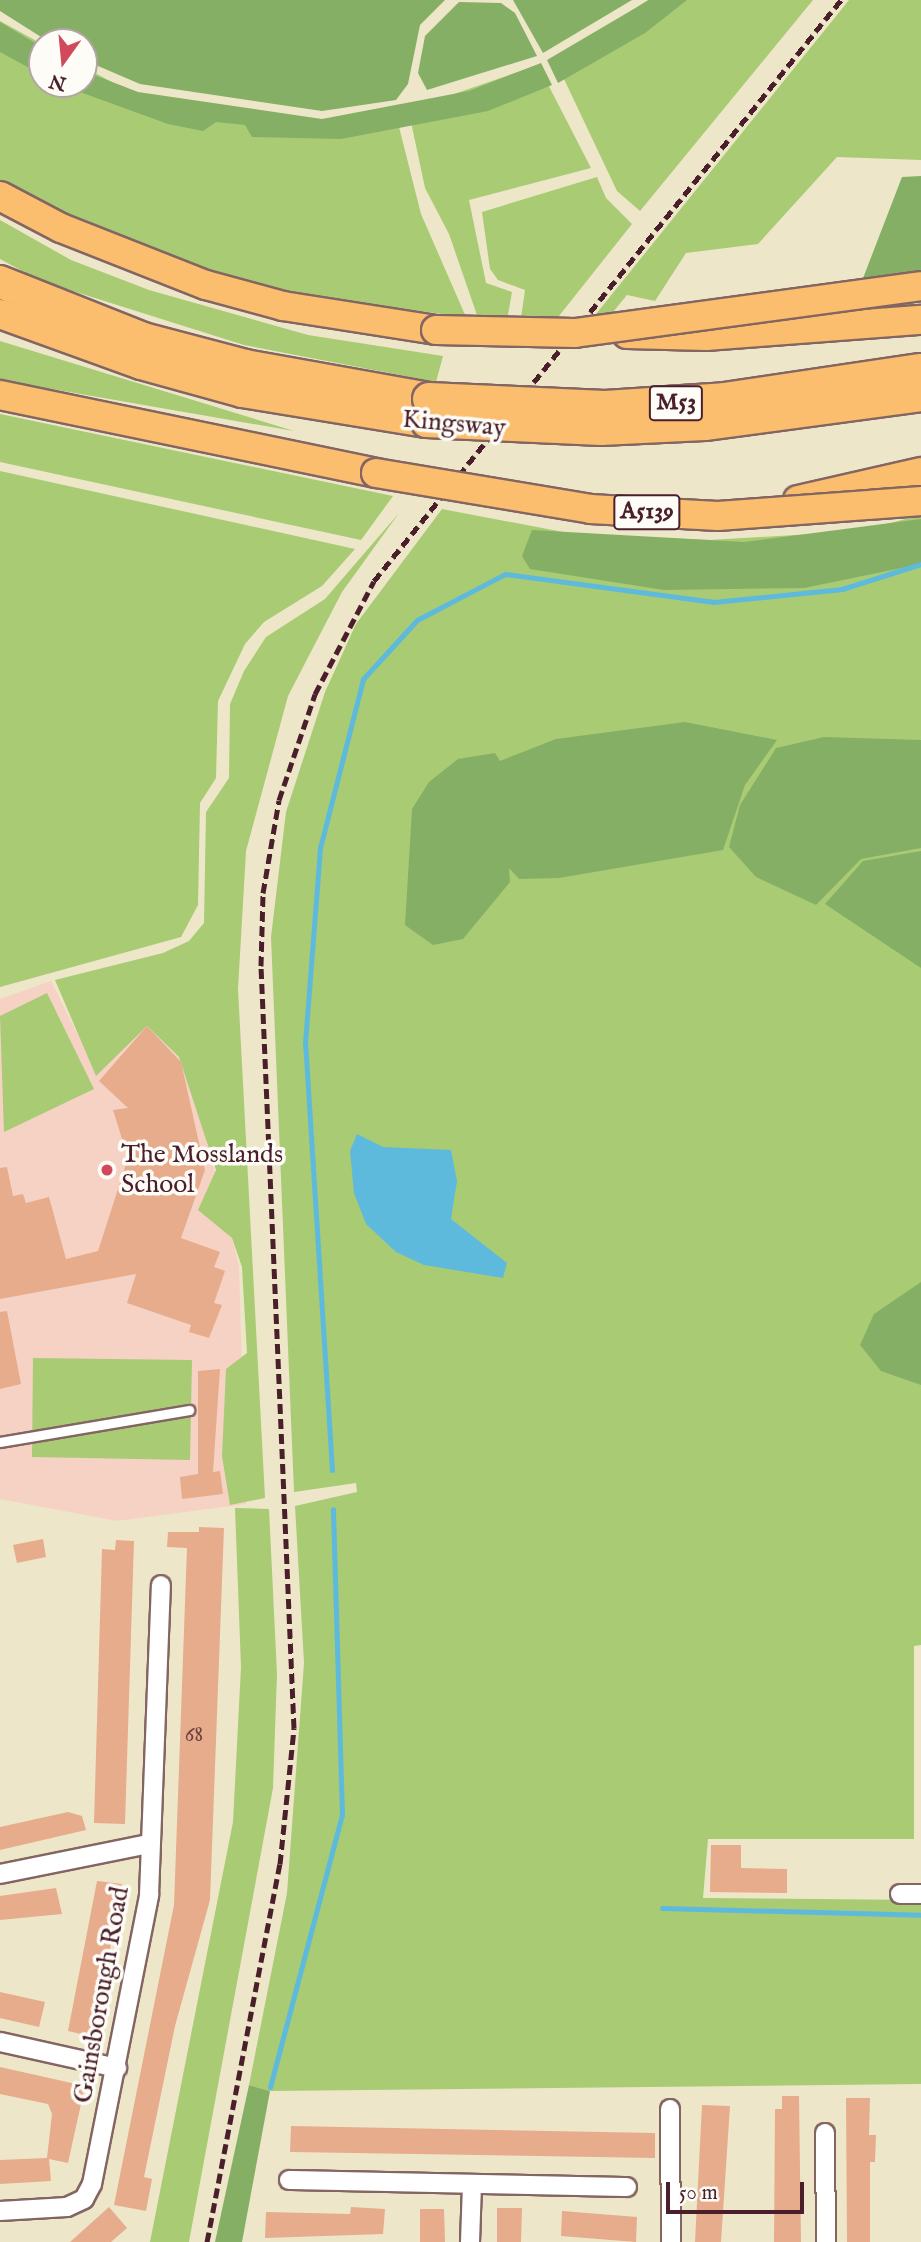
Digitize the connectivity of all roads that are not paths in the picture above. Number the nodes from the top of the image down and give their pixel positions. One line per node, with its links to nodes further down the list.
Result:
1 (0, 196): 6 (highway, bridge)
2 (0, 282): 10 (highway, M53)
3 (921, 286): 6 (highway, bridge)
4 (0, 314): 10 (highway, Kingsway)
5 (921, 320): 6 (highway, bridge)
6 (575, 333)
7 (921, 370): 10 (highway, M53, bridge)
8 (0, 395): 13 (highway, A5139, bridge)
9 (921, 397): 10 (highway, Kingsway, bridge)
10 (428, 411)
11 (921, 472): 13 (highway, bridge)
12 (921, 501): 13 (highway, A5139, bridge)
13 (718, 516)
14 (189, 1410): 15 (lane)
15 (0, 1442)
16 (161, 1584): 17 (street, Gainsborough Road)
17 (149, 1844): 18 (street); 22 (street, Gainsborough Road)
18 (0, 1874)
19 (900, 1894): 20 (street)
20 (921, 1894)
21 (0, 2042): 22 (street)
22 (117, 2068): 28 (street, Gainsborough Road)
23 (670, 2109): 30 (street)
24 (825, 2133): 31 (street)
25 (289, 2180): 26 (street)
26 (472, 2185): 27 (street); 29 (street)
27 (627, 2187)
28 (0, 2211)
29 (470, 2242)
30 (671, 2242)
31 (826, 2242)

